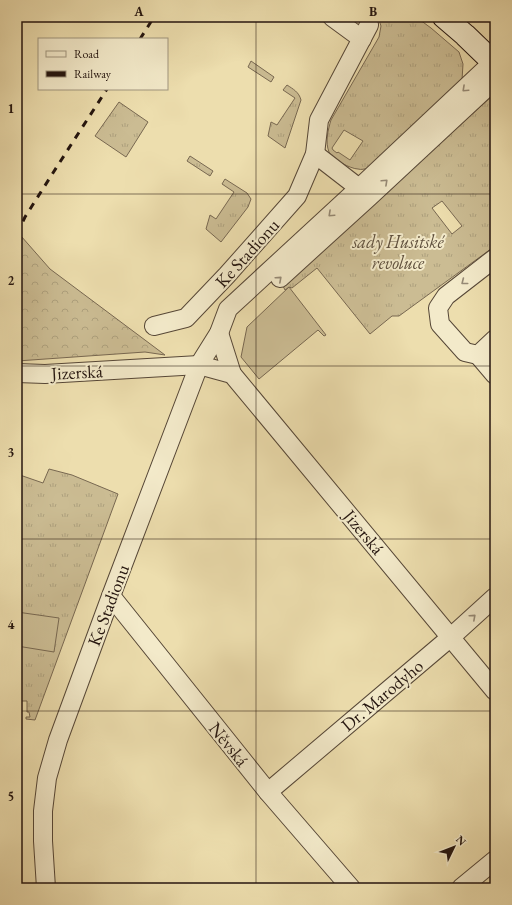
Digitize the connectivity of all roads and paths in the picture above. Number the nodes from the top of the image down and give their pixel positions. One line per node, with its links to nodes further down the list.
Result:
1 (332, 17): 4 (street, Ke Stadionu)
2 (444, 17): 3 (street)
3 (494, 69): 5 (street, Ke Stadionu)
4 (315, 154): 5 (street); 7 (street, Ke Stadionu)
5 (364, 193): 8 (street, Ke Stadionu)
6 (495, 258): 10 (street, one-way to 10)
7 (154, 326)
8 (219, 334): 11 (street, Ke Stadionu); 13 (street, Jizerská)
9 (495, 339): 10 (street)
10 (478, 355): 14 (street)
11 (199, 365): 12 (street, Jizerská); 13 (street, Jizerská); 15 (street, Ke Stadionu)
12 (17, 373)
13 (232, 374): 17 (street, Jizerská)
14 (495, 375)
15 (111, 596): 19 (street, Něvská); 21 (street, Ke Stadionu)
16 (495, 597): 17 (street, Dr. Marodyho, one-way to 16)
17 (451, 637): 18 (street, Jizerská); 19 (street, Dr. Marodyho)
18 (495, 691)
19 (268, 792): 22 (street, Něvská)
20 (495, 860): 23 (street)
21 (46, 888)
22 (351, 888)
23 (461, 888)

